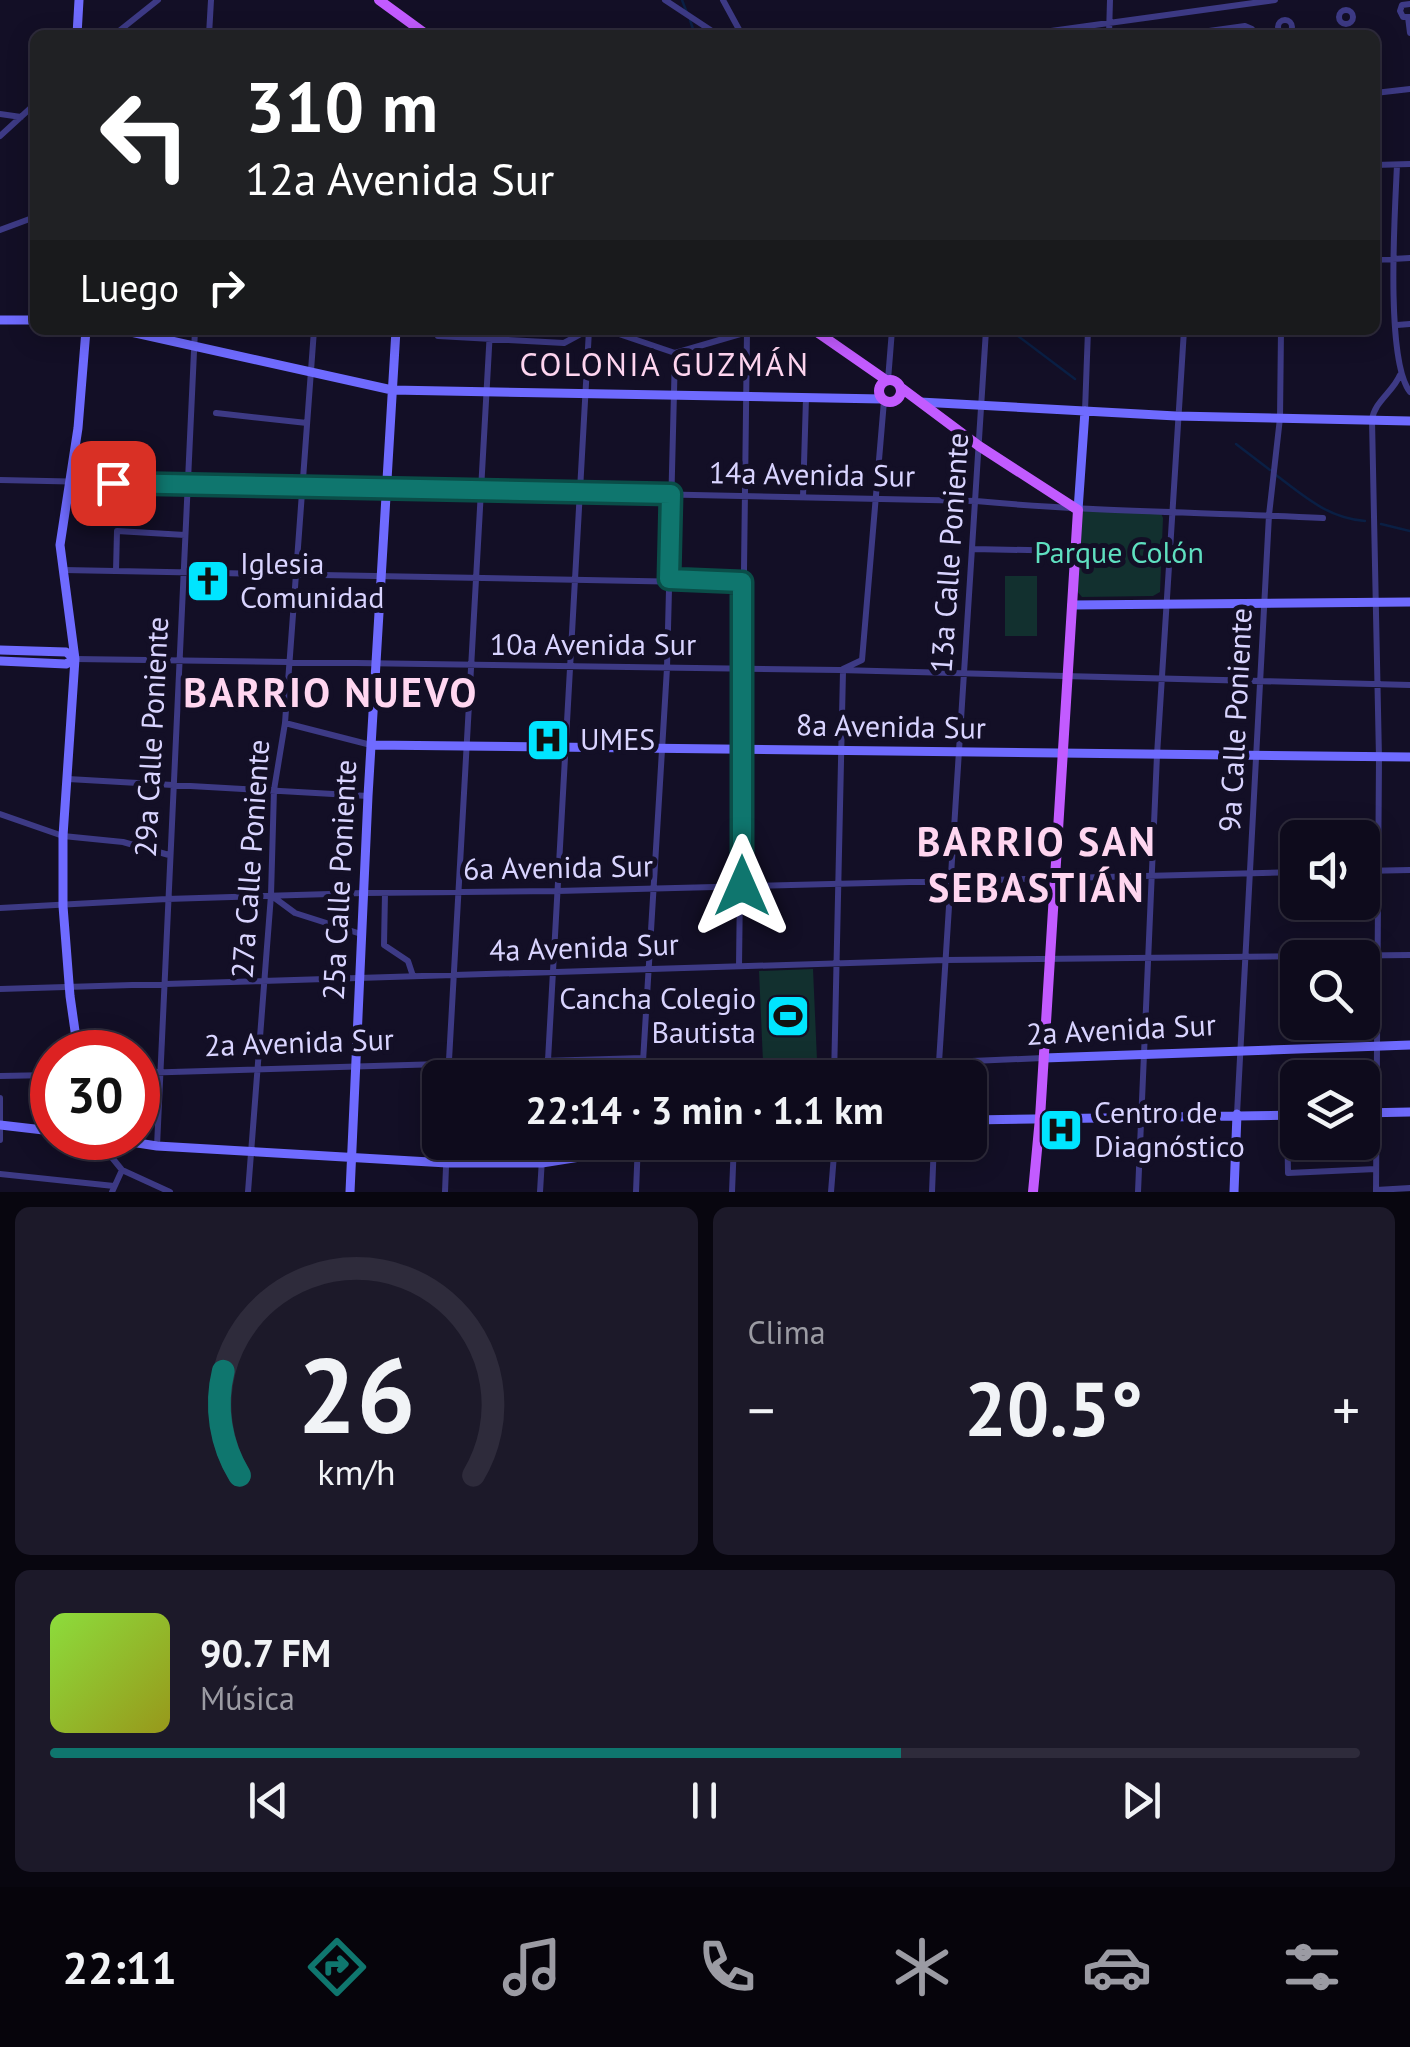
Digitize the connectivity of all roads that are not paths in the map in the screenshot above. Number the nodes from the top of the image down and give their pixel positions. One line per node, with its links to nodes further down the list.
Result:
1 (79, 0): 13 (street)
2 (158, 0): 14 (street)
3 (210, 0): 15 (street)
4 (379, 0): 16 (main road)
5 (665, 0): 17 (street)
6 (723, 0): 18 (street)
7 (1110, 0): 11 (street)
8 (1275, 0): 11 (street)
9 (1410, 4): 10 (street)
10 (1409, 17): 24 (street)
11 (1110, 23): 19 (street); 20 (street)
12 (1347, 24): 23 (street)
13 (77, 30)
14 (120, 30)
15 (209, 30)
16 (414, 30)
17 (710, 30)
18 (739, 30)
19 (1059, 30)
20 (1109, 30)
21 (1224, 30): 22 (street)
22 (1250, 30)
23 (1348, 30)
24 (1410, 33)
25 (1410, 89): 26 (street)
26 (1380, 92)
27 (30, 109): 29 (street)
28 (0, 114): 29 (street)
29 (21, 117): 30 (street)
30 (0, 136)
31 (1410, 164): 32 (street)
32 (1397, 165): 33 (street); 37 (street)
33 (1380, 166)
34 (30, 218): 35 (street)
35 (1, 227)
36 (1410, 258): 37 (street)
37 (1394, 259): 38 (street); 42 (street)
38 (1380, 260)
39 (0, 320): 40 (street)
40 (30, 320)
41 (1410, 324): 42 (street)
42 (1397, 325): 64 (street)
43 (86, 335): 84 (street)
44 (142, 335): 61 (street)
45 (195, 335): 61 (street, 29a Calle Poniente)
46 (314, 335): 63 (street, 27a Calle Poniente)
47 (396, 335): 65 (street, 25a Calle Poniente)
48 (490, 335): 49 (street); 60 (street); 66 (street)
49 (580, 335)
50 (590, 335): 67 (street)
51 (622, 335): 62 (street)
52 (737, 335): 62 (street)
53 (751, 335): 71 (street)
54 (821, 335): 68 (main road)
55 (891, 335): 68 (street)
56 (986, 335): 74 (street, 13a Calle Poniente)
57 (1088, 335): 75 (street)
58 (1184, 335): 77 (street)
59 (1281, 335): 78 (street, 9a Calle Poniente)
60 (438, 336)
61 (194, 348): 63 (street); 85 (street, 29a Calle Poniente)
62 (674, 353): 70 (street)
63 (311, 372): 65 (street); 81 (street, 27a Calle Poniente)
64 (1400, 375): 69 (street); 79 (street)
65 (392, 390): 66 (street); 87 (street, 25a Calle Poniente)
66 (487, 392): 67 (street); 88 (street)
67 (586, 392): 70 (street); 89 (street)
68 (883, 392): 72 (street); 73 (main road); 73 (main road); 93 (street)
69 (1410, 392)
70 (674, 393): 71 (street); 90 (street)
71 (748, 396): 72 (street); 91 (street)
72 (806, 397): 92 (street)
73 (917, 402): 74 (street); 82 (main road)
74 (981, 404): 75 (street); 82 (street, 13a Calle Poniente)
75 (1086, 411): 77 (street); 95 (street)
76 (216, 414): 81 (street)
77 (1176, 416): 78 (street); 96 (street)
78 (1280, 418): 79 (street); 97 (street, 9a Calle Poniente)
79 (1372, 420): 80 (street); 111 (street)
80 (1410, 421)
81 (307, 423): 86 (street, 27a Calle Poniente)
82 (979, 446): 94 (street, 13a Calle Poniente); 95 (main road)
83 (0, 480): 84 (street, 14a Avenida Sur)
84 (71, 482): 85 (street, 14a Avenida Sur); 102 (street)
85 (187, 485): 86 (street, 14a Avenida Sur); 99 (street, 29a Calle Poniente)
86 (303, 488): 87 (street, 14a Avenida Sur); 105 (street, 27a Calle Poniente)
87 (386, 489): 88 (street, 14a Avenida Sur); 106 (street, 25a Calle Poniente)
88 (481, 490): 89 (street, 14a Avenida Sur); 107 (street)
89 (579, 492): 90 (street, 14a Avenida Sur); 108 (street)
90 (671, 494): 91 (street, 14a Avenida Sur); 109 (street)
91 (745, 496): 92 (street, 14a Avenida Sur); 110 (street)
92 (804, 497): 93 (street, 14a Avenida Sur)
93 (876, 499): 94 (street, 14a Avenida Sur); 125 (street)
94 (976, 501): 95 (street, 14a Avenida Sur); 100 (street, 13a Calle Poniente)
95 (1078, 510): 96 (street, 14a Avenida Sur); 101 (main road)
96 (1171, 510): 97 (street, 14a Avenida Sur); 114 (street)
97 (1270, 515): 98 (street, 14a Avenida Sur); 113 (street, 9a Calle Poniente)
98 (1323, 518)
99 (184, 535): 103 (street); 104 (street, 29a Calle Poniente)
100 (974, 549): 101 (street); 126 (street, 13a Calle Poniente)
101 (1075, 551): 115 (main road)
102 (64, 570): 103 (street); 117 (street)
103 (116, 570): 104 (street)
104 (183, 571): 105 (street); 118 (street, 29a Calle Poniente)
105 (296, 572): 106 (street); 119 (street, 27a Calle Poniente)
106 (380, 576): 107 (street); 120 (street, 25a Calle Poniente)
107 (477, 577): 108 (street); 122 (street)
108 (575, 578): 109 (street); 121 (street)
109 (669, 579): 110 (street); 123 (street)
110 (742, 582): 124 (street)
111 (1377, 602): 112 (street); 113 (street); 130 (street)
112 (1410, 602)
113 (1265, 603): 114 (street); 129 (street, 9a Calle Poniente)
114 (1165, 604): 115 (street); 128 (street)
115 (1072, 605): 127 (main road)
116 (1, 653): 117 (street)
117 (75, 659): 118 (street, 10a Avenida Sur); 145 (street)
118 (178, 660): 119 (street, 10a Avenida Sur); 146 (street, 29a Calle Poniente)
119 (290, 663): 120 (street, 10a Avenida Sur); 132 (street, 27a Calle Poniente)
120 (377, 666): 122 (street, 10a Avenida Sur); 133 (street, 25a Calle Poniente)
121 (570, 666): 122 (street, 10a Avenida Sur); 123 (street, 10a Avenida Sur); 135 (street)
122 (472, 667): 134 (street)
123 (667, 668): 124 (street, 10a Avenida Sur); 136 (street)
124 (742, 669): 125 (street, 10a Avenida Sur); 137 (street)
125 (842, 670): 126 (street, 10a Avenida Sur); 138 (street)
126 (964, 675): 127 (street, 10a Avenida Sur); 139 (street, 13a Calle Poniente)
127 (1065, 678): 128 (street, 10a Avenida Sur); 140 (main road)
128 (1161, 680): 129 (street, 10a Avenida Sur); 141 (street)
129 (1260, 683): 130 (street, 10a Avenida Sur); 142 (street, 9a Calle Poniente)
130 (1379, 685): 131 (street, 10a Avenida Sur); 144 (street)
131 (1410, 685)
132 (285, 723): 133 (street); 147 (street, 27a Calle Poniente)
133 (371, 745): 134 (street, 8a Avenida Sur); 148 (street, 25a Calle Poniente)
134 (466, 747): 135 (street, 8a Avenida Sur); 166 (street)
135 (566, 748): 136 (street, 8a Avenida Sur); 163 (street)
136 (661, 750): 137 (street, 8a Avenida Sur); 162 (street)
137 (741, 750): 138 (street, 8a Avenida Sur); 161 (street)
138 (842, 752): 139 (street, 8a Avenida Sur); 160 (street)
139 (959, 753): 140 (street, 8a Avenida Sur); 159 (street, 13a Calle Poniente)
140 (1062, 754): 141 (street, 8a Avenida Sur); 158 (main road)
141 (1156, 755): 142 (street, 8a Avenida Sur); 157 (street)
142 (1258, 756): 144 (street, 8a Avenida Sur); 156 (street, 9a Calle Poniente)
143 (1410, 757): 144 (street, 8a Avenida Sur)
144 (1380, 758): 150 (street)
145 (68, 779): 146 (street); 151 (street)
146 (172, 786): 147 (street); 152 (street, 29a Calle Poniente)
147 (274, 790): 148 (street); 167 (street, 27a Calle Poniente)
148 (368, 796): 164 (street, 25a Calle Poniente)
149 (0, 814): 151 (street)
150 (1378, 820)
151 (64, 836): 152 (street); 169 (street)
152 (169, 855): 168 (street, 29a Calle Poniente)
153 (1410, 870): 154 (street)
154 (1380, 871)
155 (1280, 872): 156 (street, 6a Avenida Sur)
156 (1250, 873): 157 (street, 6a Avenida Sur); 174 (street, 9a Calle Poniente)
157 (1151, 876): 158 (street, 6a Avenida Sur); 176 (street)
158 (1055, 879): 159 (street, 6a Avenida Sur); 177 (main road)
159 (951, 881): 160 (street, 6a Avenida Sur); 178 (street, 13a Calle Poniente)
160 (840, 884): 161 (street, 6a Avenida Sur); 179 (street)
161 (742, 886): 162 (street, 6a Avenida Sur); 180 (street)
162 (655, 889): 163 (street, 6a Avenida Sur); 181 (street)
163 (557, 891): 166 (street, 6a Avenida Sur); 182 (street)
164 (364, 893): 165 (street, 6a Avenida Sur); 167 (street, 6a Avenida Sur); 171 (street, 25a Calle Poniente)
165 (385, 893): 166 (street, 6a Avenida Sur); 184 (street)
166 (458, 893): 183 (street)
167 (272, 896): 168 (street, 6a Avenida Sur); 171 (street); 186 (street, 27a Calle Poniente)
168 (168, 898): 169 (street, 6a Avenida Sur); 187 (street, 29a Calle Poniente)
169 (63, 906): 170 (street, 6a Avenida Sur); 188 (street)
170 (0, 908)
171 (361, 934): 185 (street, 25a Calle Poniente)
172 (1410, 954): 173 (street, 4a Avenida Sur)
173 (1380, 955)
174 (1245, 956): 175 (street, 4a Avenida Sur); 176 (street, 4a Avenida Sur); 194 (street, 9a Calle Poniente)
175 (1280, 956)
176 (1148, 957): 177 (street, 4a Avenida Sur); 195 (street)
177 (1050, 958): 178 (street, 4a Avenida Sur); 197 (main road)
178 (946, 960): 179 (street, 4a Avenida Sur); 202 (street, 13a Calle Poniente)
179 (839, 963): 180 (street, 4a Avenida Sur); 201 (street)
180 (739, 966): 181 (street, 4a Avenida Sur)
181 (647, 969): 182 (street, 4a Avenida Sur); 196 (street)
182 (553, 972): 183 (street, 4a Avenida Sur); 199 (street)
183 (454, 975): 184 (street, 4a Avenida Sur); 198 (street)
184 (413, 976): 185 (street, 4a Avenida Sur)
185 (360, 978): 186 (street, 4a Avenida Sur); 206 (street, 25a Calle Poniente)
186 (265, 982): 187 (street, 4a Avenida Sur); 207 (street, 27a Calle Poniente)
187 (164, 984): 188 (street, 4a Avenida Sur); 208 (street, 29a Calle Poniente)
188 (69, 987): 189 (street, 4a Avenida Sur); 190 (street)
189 (0, 989)
190 (75, 1030)
191 (1377, 1040): 193 (street)
192 (1410, 1045): 193 (street, 2a Avenida Sur)
193 (1377, 1046): 194 (street, 2a Avenida Sur); 203 (street)
194 (1240, 1050): 195 (street, 2a Avenida Sur); 214 (street, 9a Calle Poniente)
195 (1144, 1053): 197 (street, 2a Avenida Sur); 216 (street)
196 (642, 1058): 200 (street, 2a Avenida Sur)
197 (1044, 1058): 204 (street, 2a Avenida Sur); 217 (main road)
198 (449, 1060)
199 (548, 1060)
200 (595, 1060)
201 (834, 1060)
202 (939, 1060)
203 (1377, 1060)
204 (987, 1061)
205 (422, 1064): 206 (street, 2a Avenida Sur)
206 (358, 1066): 207 (street, 2a Avenida Sur); 224 (street, 25a Calle Poniente)
207 (258, 1069): 208 (street, 2a Avenida Sur); 223 (street, 27a Calle Poniente)
208 (160, 1072)
209 (30, 1075): 210 (street)
210 (0, 1076)
211 (0, 1098): 219 (street)
212 (1380, 1112): 213 (street)
213 (1410, 1112)
214 (1237, 1114): 215 (street); 216 (street); 253 (street)
215 (1280, 1115)
216 (1142, 1116): 217 (street); 252 (street)
217 (1040, 1118): 218 (street); 251 (main road)
218 (987, 1120)
219 (1, 1125): 220 (street); 221 (street)
220 (30, 1128)
221 (0, 1140)
222 (160, 1146): 223 (street)
223 (252, 1152): 224 (street); 243 (street, 27a Calle Poniente)
224 (352, 1158): 234 (street); 244 (street, 25a Calle Poniente)
225 (114, 1160): 236 (street)
226 (553, 1160): 233 (street)
227 (637, 1160): 247 (street)
228 (733, 1160): 248 (street)
229 (833, 1160): 249 (street)
230 (933, 1160): 250 (street)
231 (1289, 1160): 235 (street)
232 (1376, 1160): 235 (street)
233 (542, 1162): 234 (street); 246 (street)
234 (447, 1163): 245 (street)
235 (1376, 1169): 241 (street)
236 (122, 1170): 240 (street); 242 (street)
237 (0, 1174): 238 (street)
238 (80, 1188): 240 (street)
239 (1410, 1188): 241 (street)
240 (113, 1189)
241 (1376, 1191)
242 (170, 1192)
243 (248, 1192)
244 (350, 1192)
245 (445, 1192)
246 (540, 1192)
247 (636, 1192)
248 (732, 1192)
249 (831, 1192)
250 (932, 1192)
251 (1033, 1192)
252 (1138, 1192)
253 (1234, 1192)

